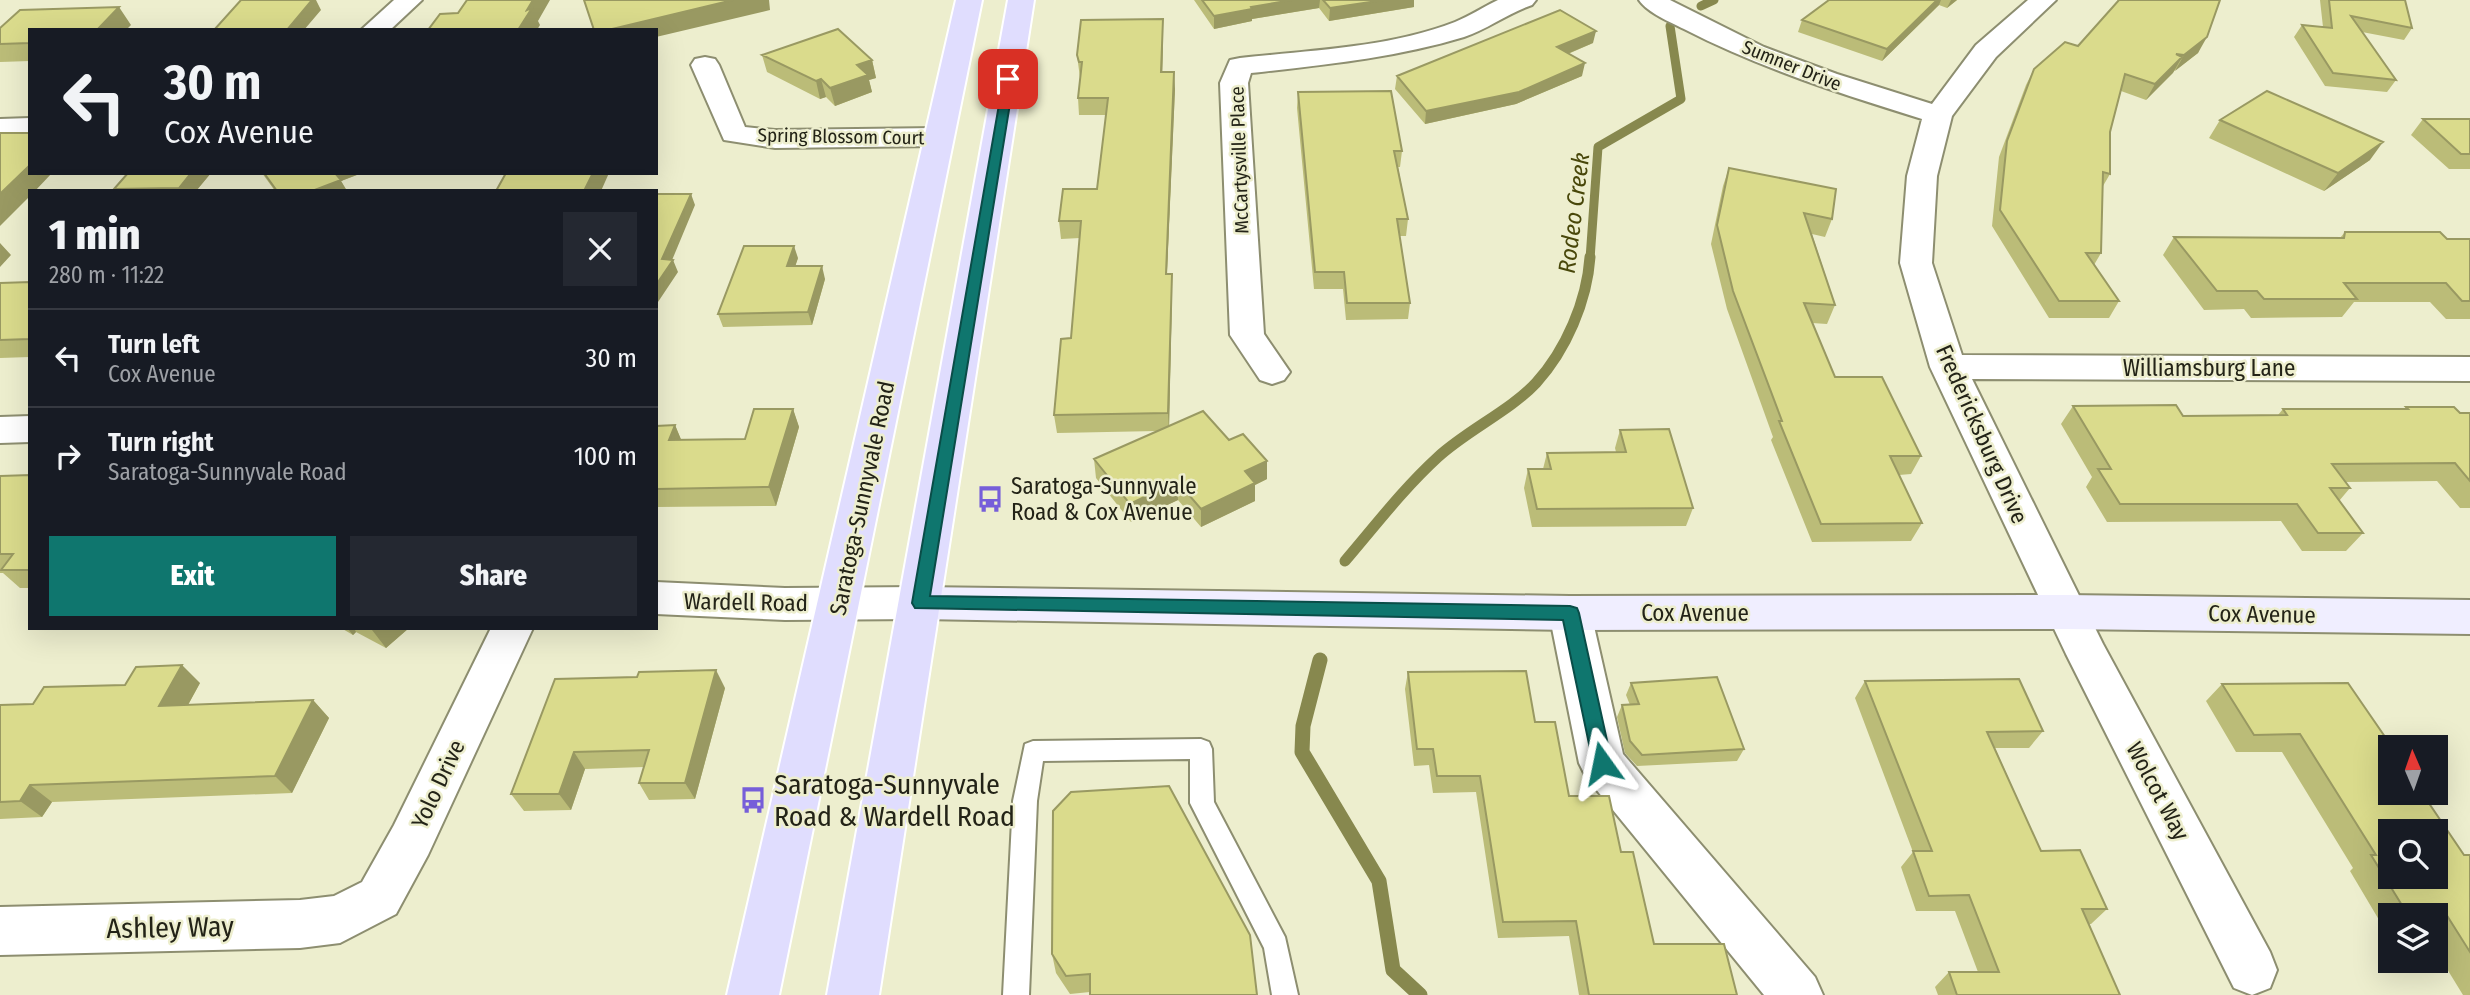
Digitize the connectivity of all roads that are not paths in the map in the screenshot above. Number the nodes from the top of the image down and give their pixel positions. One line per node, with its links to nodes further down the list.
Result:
1 (409, 0): 7 (street)
2 (969, 0): 12 (main road, Saratoga-Sunnyvale Road)
3 (1021, 0): 19 (main road)
4 (1523, 0): 15 (street, McCartysville Place)
5 (1652, 0): 9 (street, Sumner Drive)
6 (2043, 0): 9 (street, Fredericksburg Drive)
7 (376, 28)
8 (705, 65): 12 (street, Spring Blossom Court)
9 (1937, 114): 13 (street, Fredericksburg Drive)
10 (28, 127): 11 (street)
11 (0, 128)
12 (938, 137): 20 (main road, Saratoga-Sunnyvale Road)
13 (1948, 367): 14 (street, Williamsburg Lane); 21 (street, Fredericksburg Drive)
14 (2470, 369)
15 (1272, 372)
16 (28, 429): 17 (street)
17 (0, 430)
18 (658, 598): 20 (street, Wardell Road)
19 (921, 603): 20 (street, Wardell Road); 22 (main road, Cox Avenue); 29 (main road)
20 (840, 604): 28 (main road, Saratoga-Sunnyvale Road)
21 (2066, 612): 22 (main road, Cox Avenue); 23 (main road, Cox Avenue); 27 (street, Wolcot Way)
22 (1570, 613): 32 (street)
23 (2470, 617)
24 (511, 630): 25 (street, Yolo Drive)
25 (340, 919): 26 (street, Ashley Way)
26 (0, 930)
27 (2252, 970)
28 (752, 995)
29 (853, 995)
30 (1016, 995): 31 (lane)
31 (1285, 995)
32 (1797, 995)

